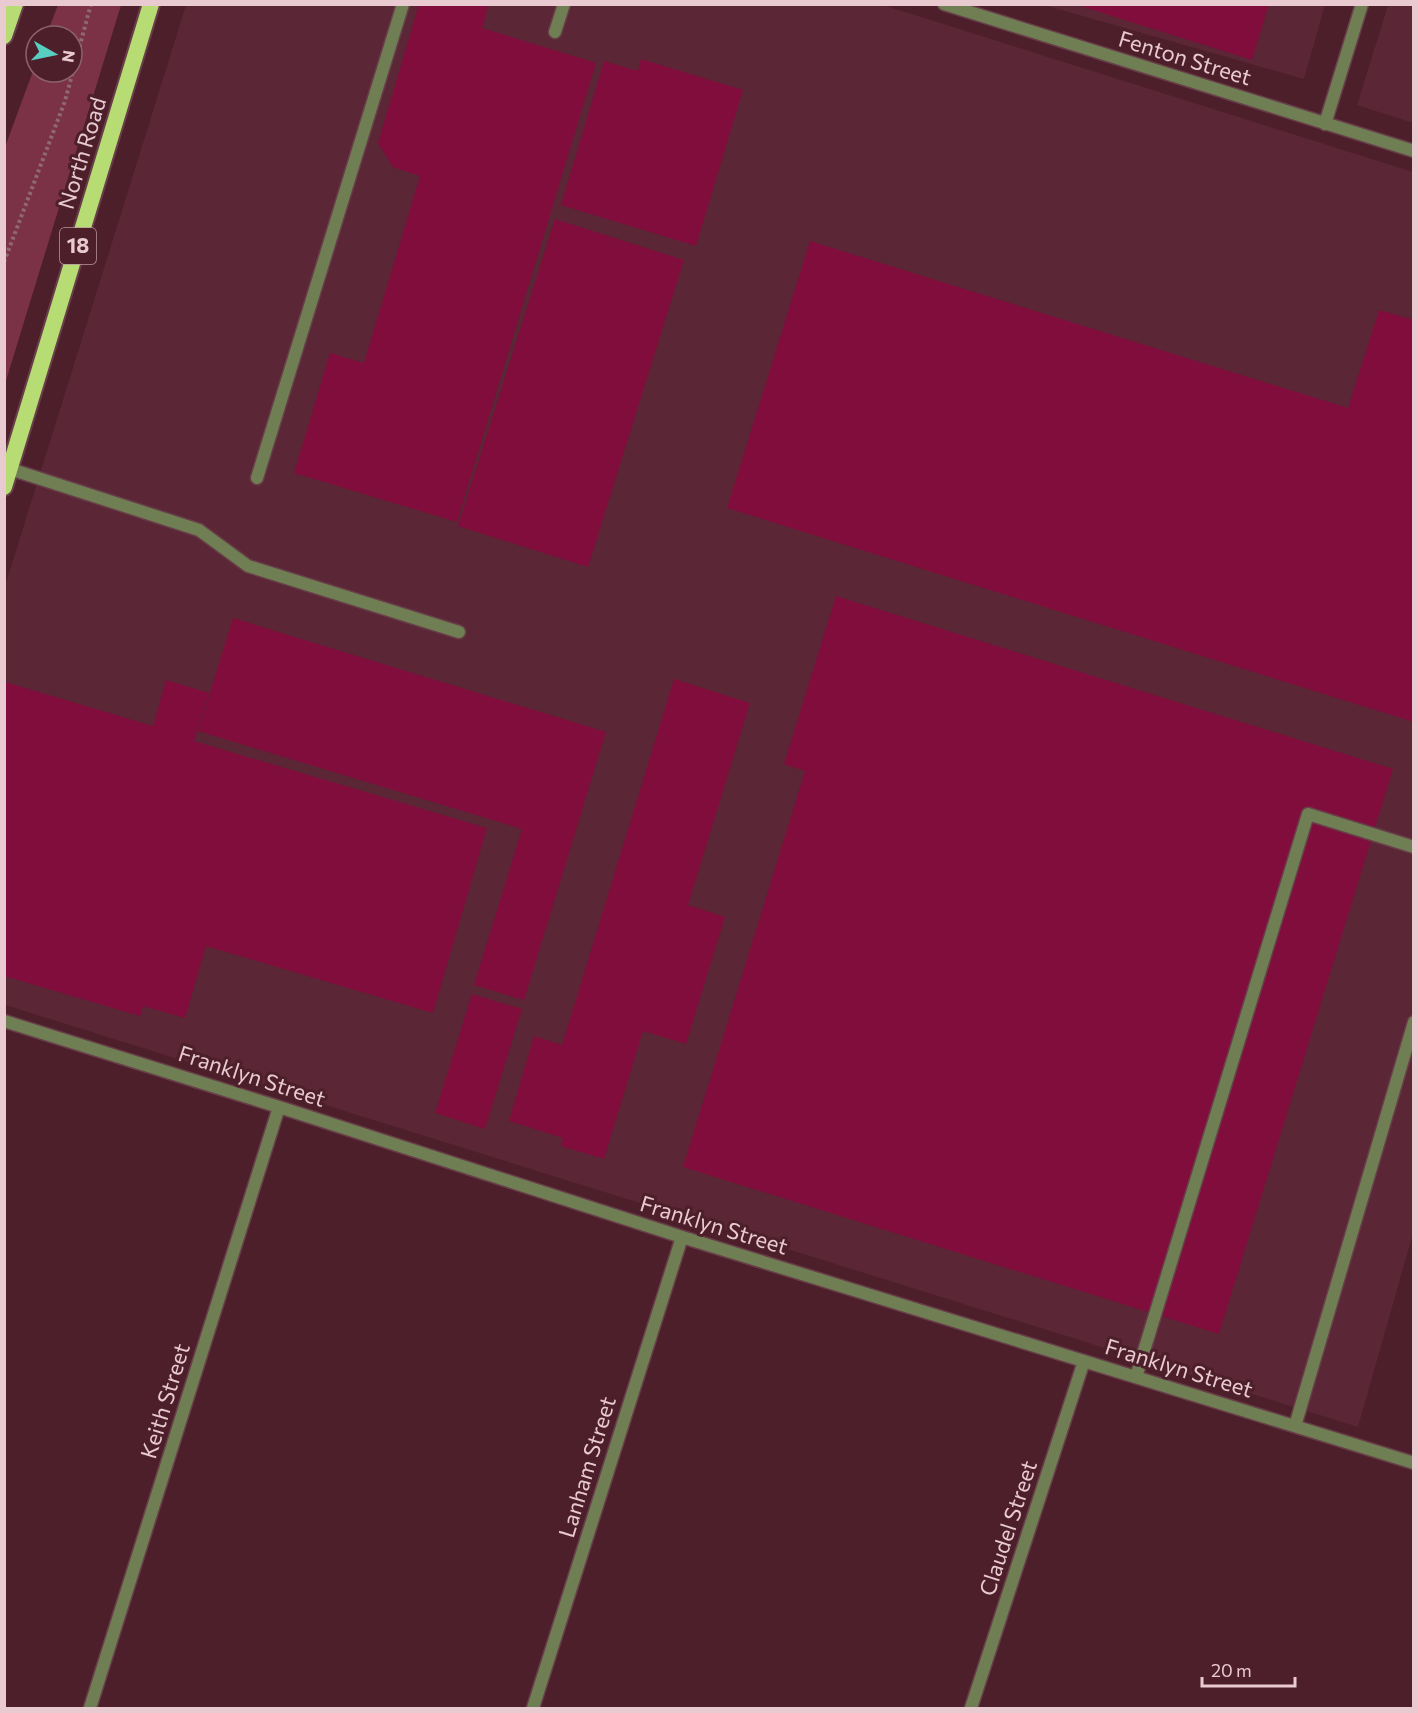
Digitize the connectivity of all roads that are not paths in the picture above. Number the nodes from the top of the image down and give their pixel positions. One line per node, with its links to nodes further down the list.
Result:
1 (15, 4): 9 (highway)
2 (151, 4): 12 (highway, North Road / 18)
3 (403, 4): 13 (street)
4 (564, 4): 8 (street)
5 (944, 4): 7 (street, Fenton Street)
6 (1362, 4): 10 (street)
7 (960, 7): 10 (street, Fenton Street)
8 (555, 32)
9 (4, 36)
10 (1325, 124): 11 (street, Fenton Street)
11 (1413, 151)
12 (10, 469): 14 (highway, North Road / 18); 15 (street)
13 (257, 478)
14 (4, 487)
15 (459, 632)
16 (1413, 847): 22 (street)
17 (4, 1021): 19 (street, Franklyn Street)
18 (1413, 1022): 23 (street)
19 (279, 1107): 20 (street, Franklyn Street); 25 (street, Keith Street)
20 (681, 1237): 21 (street, Franklyn Street); 26 (street, Lanham Street)
21 (1084, 1361): 22 (street, Franklyn Street); 27 (street, Claudel Street)
22 (1136, 1377): 23 (street, Franklyn Street)
23 (1295, 1426): 24 (street, Franklyn Street)
24 (1413, 1463)
25 (90, 1708)
26 (533, 1708)
27 (971, 1708)

